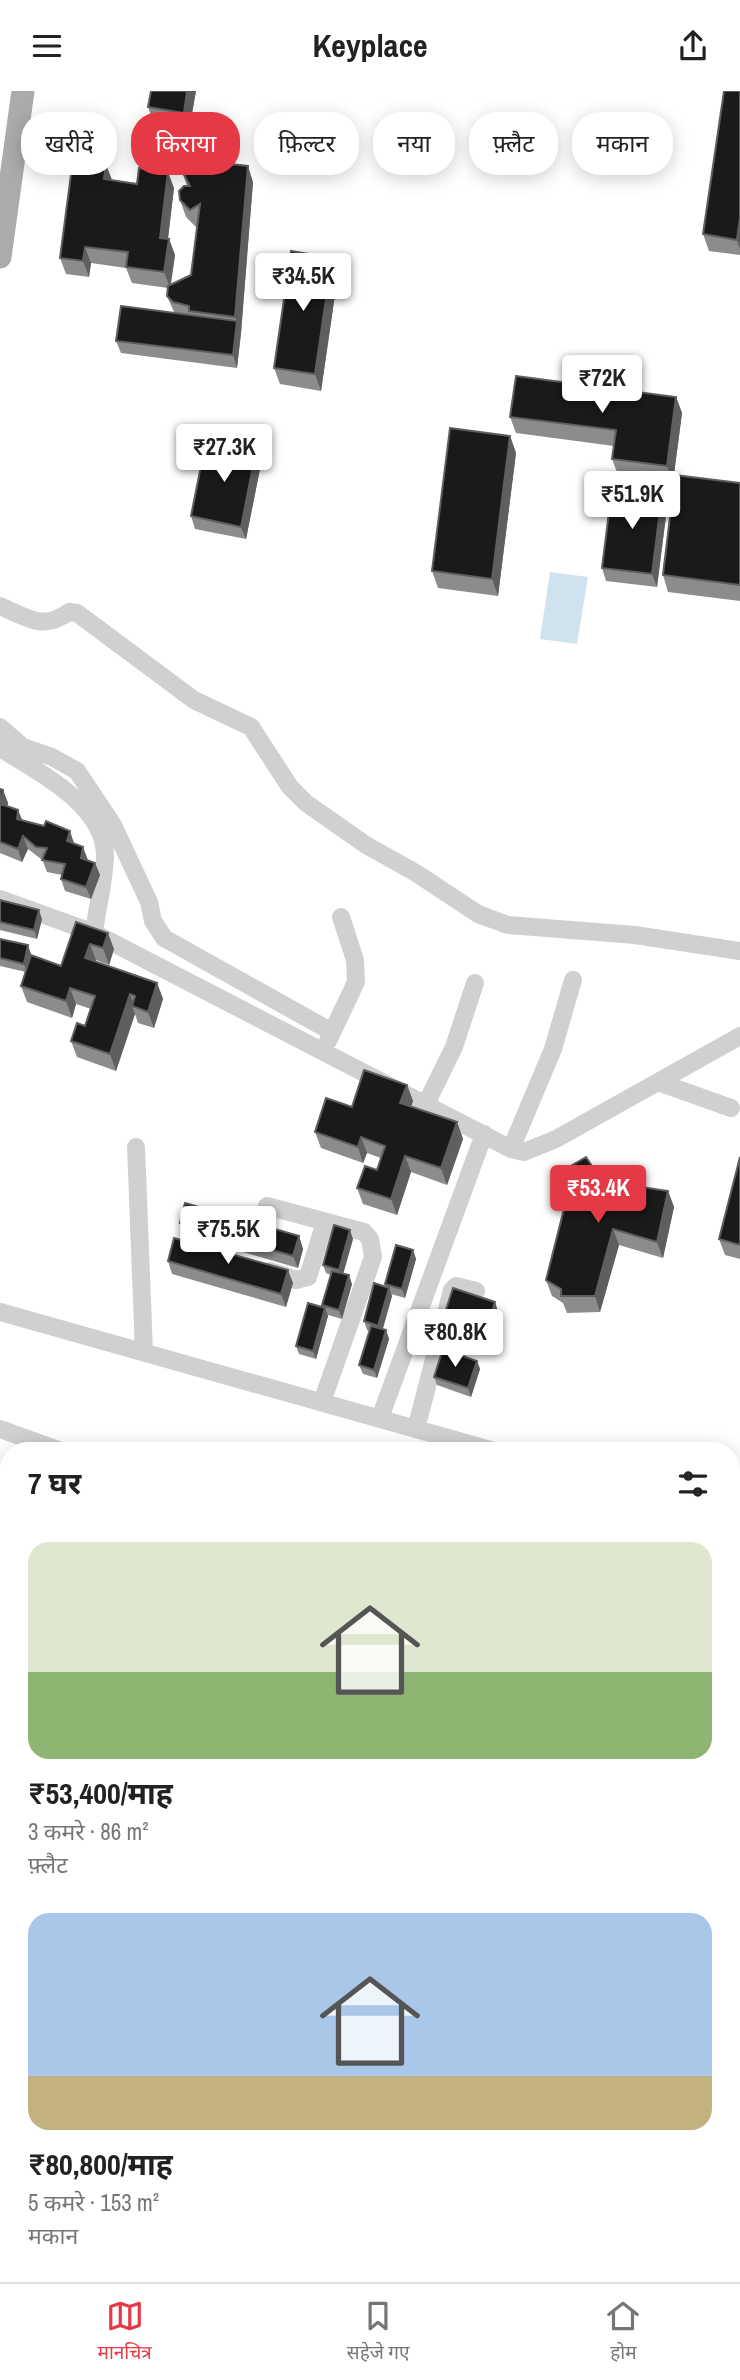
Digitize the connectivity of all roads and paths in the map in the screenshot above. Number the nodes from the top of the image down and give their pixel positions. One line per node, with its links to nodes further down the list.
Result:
1 (23, 91): 2 (main road)
2 (0, 257)
3 (0, 606): 9 (street)
4 (0, 727): 12 (street)
5 (0, 748): 8 (street)
6 (0, 899): 8 (street)
7 (341, 917): 12 (street)
8 (94, 933): 14 (street)
9 (740, 951)
10 (573, 980): 20 (street)
11 (475, 983): 16 (street)
12 (332, 1032): 14 (street)
13 (740, 1036): 15 (street)
14 (323, 1051): 16 (street)
15 (658, 1082): 17 (street); 20 (street)
16 (426, 1104): 18 (street)
17 (731, 1108)
18 (484, 1134): 20 (street); 28 (street)
19 (136, 1147): 26 (street)
20 (511, 1149)
21 (267, 1206): 22 (street)
22 (326, 1222): 23 (street); 27 (street)
23 (257, 1267)
24 (476, 1291): 30 (street)
25 (0, 1312): 26 (street)
26 (144, 1352): 27 (street)
27 (322, 1402): 28 (street)
28 (380, 1419): 30 (street)
29 (0, 1429): 31 (street)
30 (416, 1429): 32 (street)
31 (36, 1442)
32 (462, 1442)

